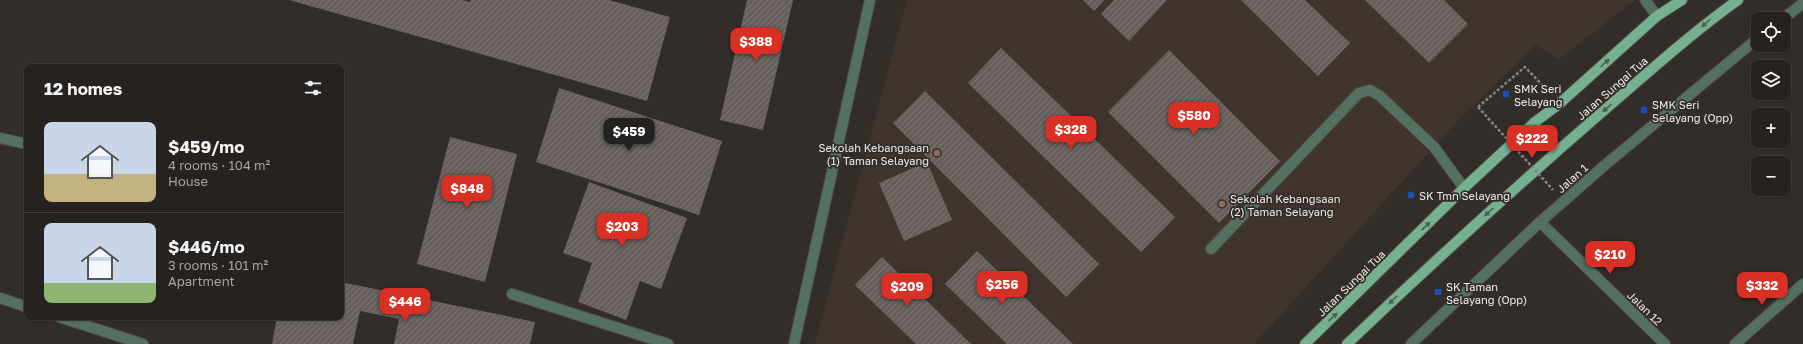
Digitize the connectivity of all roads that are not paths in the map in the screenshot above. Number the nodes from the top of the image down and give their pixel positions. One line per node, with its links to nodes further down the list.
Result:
1 (870, 0): 22 (street)
2 (1645, 0): 7 (street)
3 (1682, 0): 7 (main road, Jalan Sungai Tua)
4 (1738, 0): 19 (main road, Jalan Sungai Tua, one-way to 19)
5 (1803, 3): 6 (street)
6 (1791, 13)
7 (1657, 16): 11 (main road, Jalan Sungai Tua, one-way to 7)
8 (1751, 44): 12 (street, Jalan 1)
9 (0, 138): 10 (street)
10 (24, 143)
11 (1464, 188): 13 (street); 23 (main road, Jalan Sungai Tua, one-way to 11)
12 (1540, 222): 24 (street, Jalan 1); 25 (street, Jalan 12)
13 (1211, 249)
14 (1803, 284): 26 (street)
15 (512, 294): 21 (street)
16 (0, 298): 17 (street)
17 (24, 306)
18 (67, 320): 20 (street)
19 (1352, 342)
20 (143, 344)
21 (668, 344)
22 (794, 344)
23 (1305, 344)
24 (1411, 344)
25 (1665, 344)
26 (1735, 344)

